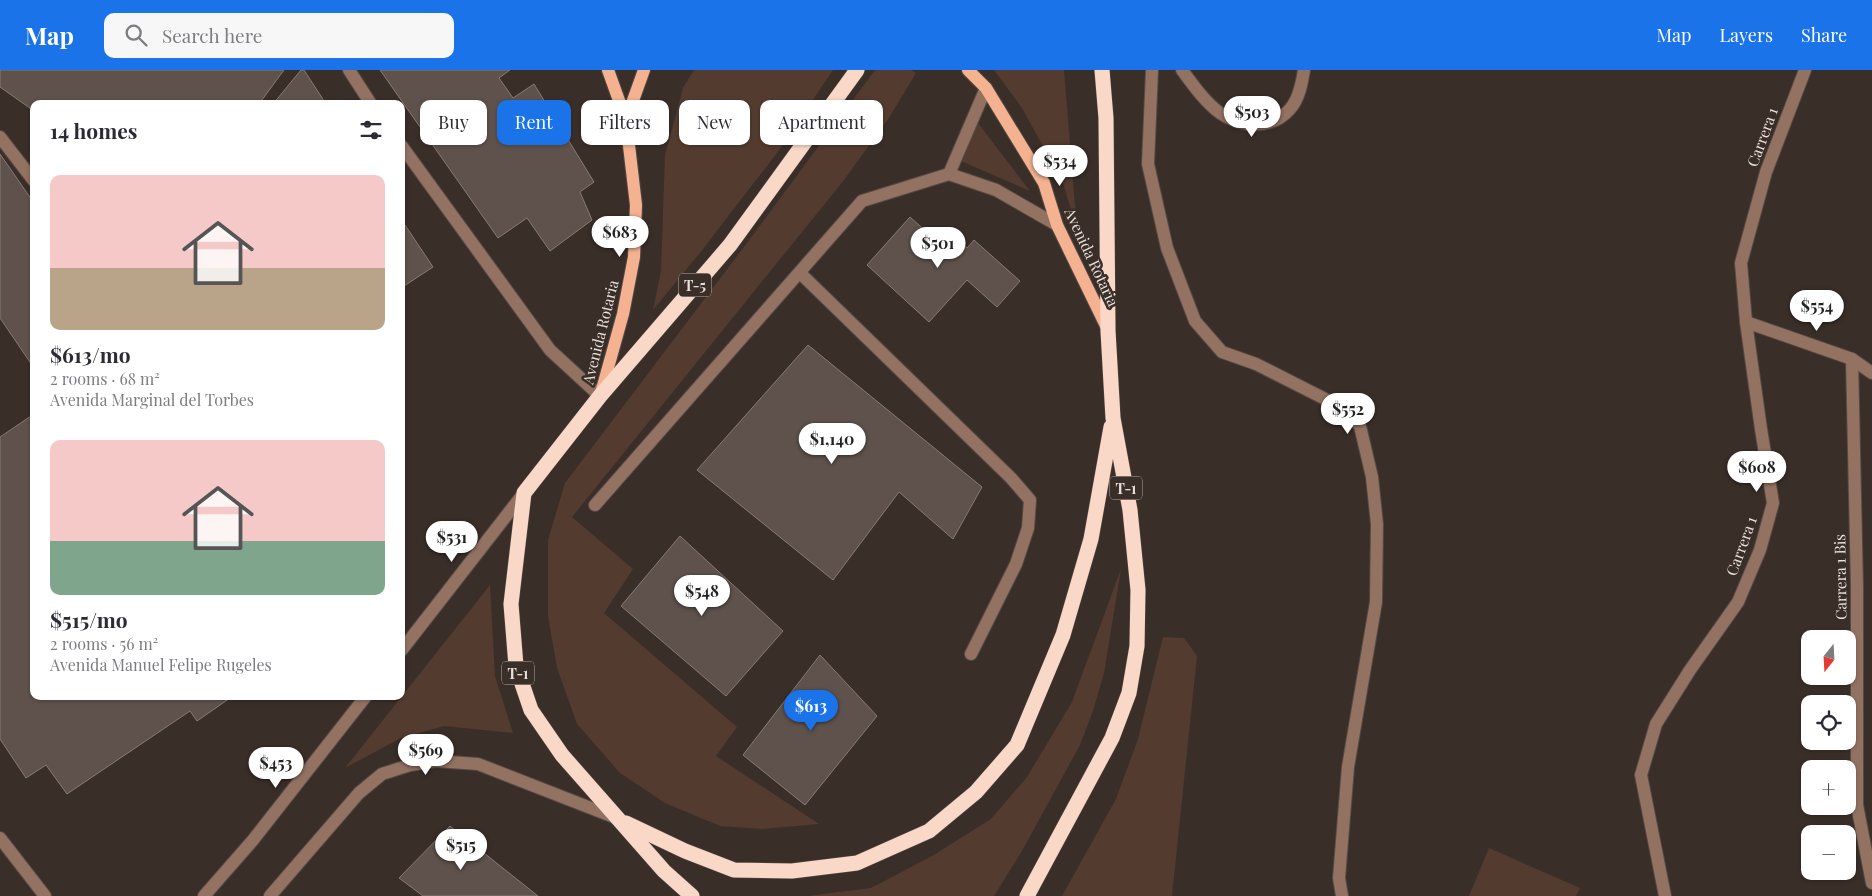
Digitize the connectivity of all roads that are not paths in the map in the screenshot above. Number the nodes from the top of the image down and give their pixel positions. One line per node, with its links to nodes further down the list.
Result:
1 (348, 70): 12 (street)
2 (608, 70): 13 (main road, Avenida Rotaria)
3 (644, 70): 14 (main road)
4 (857, 70): 26 (highway, T-5)
5 (968, 70): 11 (main road, Avenida Rotaria)
6 (1102, 70): 23 (highway)
7 (1152, 70): 41 (street)
8 (1182, 70): 9 (street)
9 (1304, 70)
10 (1805, 70): 22 (street, Carrera 1)
11 (986, 88): 18 (street); 20 (main road, Avenida Rotaria)
12 (368, 100)
13 (619, 100)
14 (633, 100)
15 (0, 137): 19 (street)
16 (629, 145): 26 (main road, Avenida Rotaria)
17 (405, 151): 26 (street)
18 (949, 174): 20 (street); 21 (street)
19 (30, 176)
20 (1057, 225): 23 (main road, Avenida Rotaria)
21 (800, 273): 29 (street); 31 (street)
22 (1746, 322): 24 (street); 42 (street, Carrera 1)
23 (1108, 331): 27 (highway, T-1)
24 (1852, 359): 25 (street); 35 (street, Carrera 1 Bis)
25 (1872, 372)
26 (600, 396): 28 (highway, T-5)
27 (1113, 418): 33 (highway); 40 (highway, T-1)
28 (524, 493): 30 (street); 33 (highway, T-1)
29 (595, 505)
30 (405, 646)
31 (971, 654)
32 (363, 700): 37 (street)
33 (620, 820): 38 (street); 39 (highway, T-1)
34 (0, 838): 36 (street)
35 (1872, 883)
36 (45, 896)
37 (204, 896)
38 (270, 896)
39 (692, 896)
40 (1027, 896)
41 (1342, 896)
42 (1665, 896)

